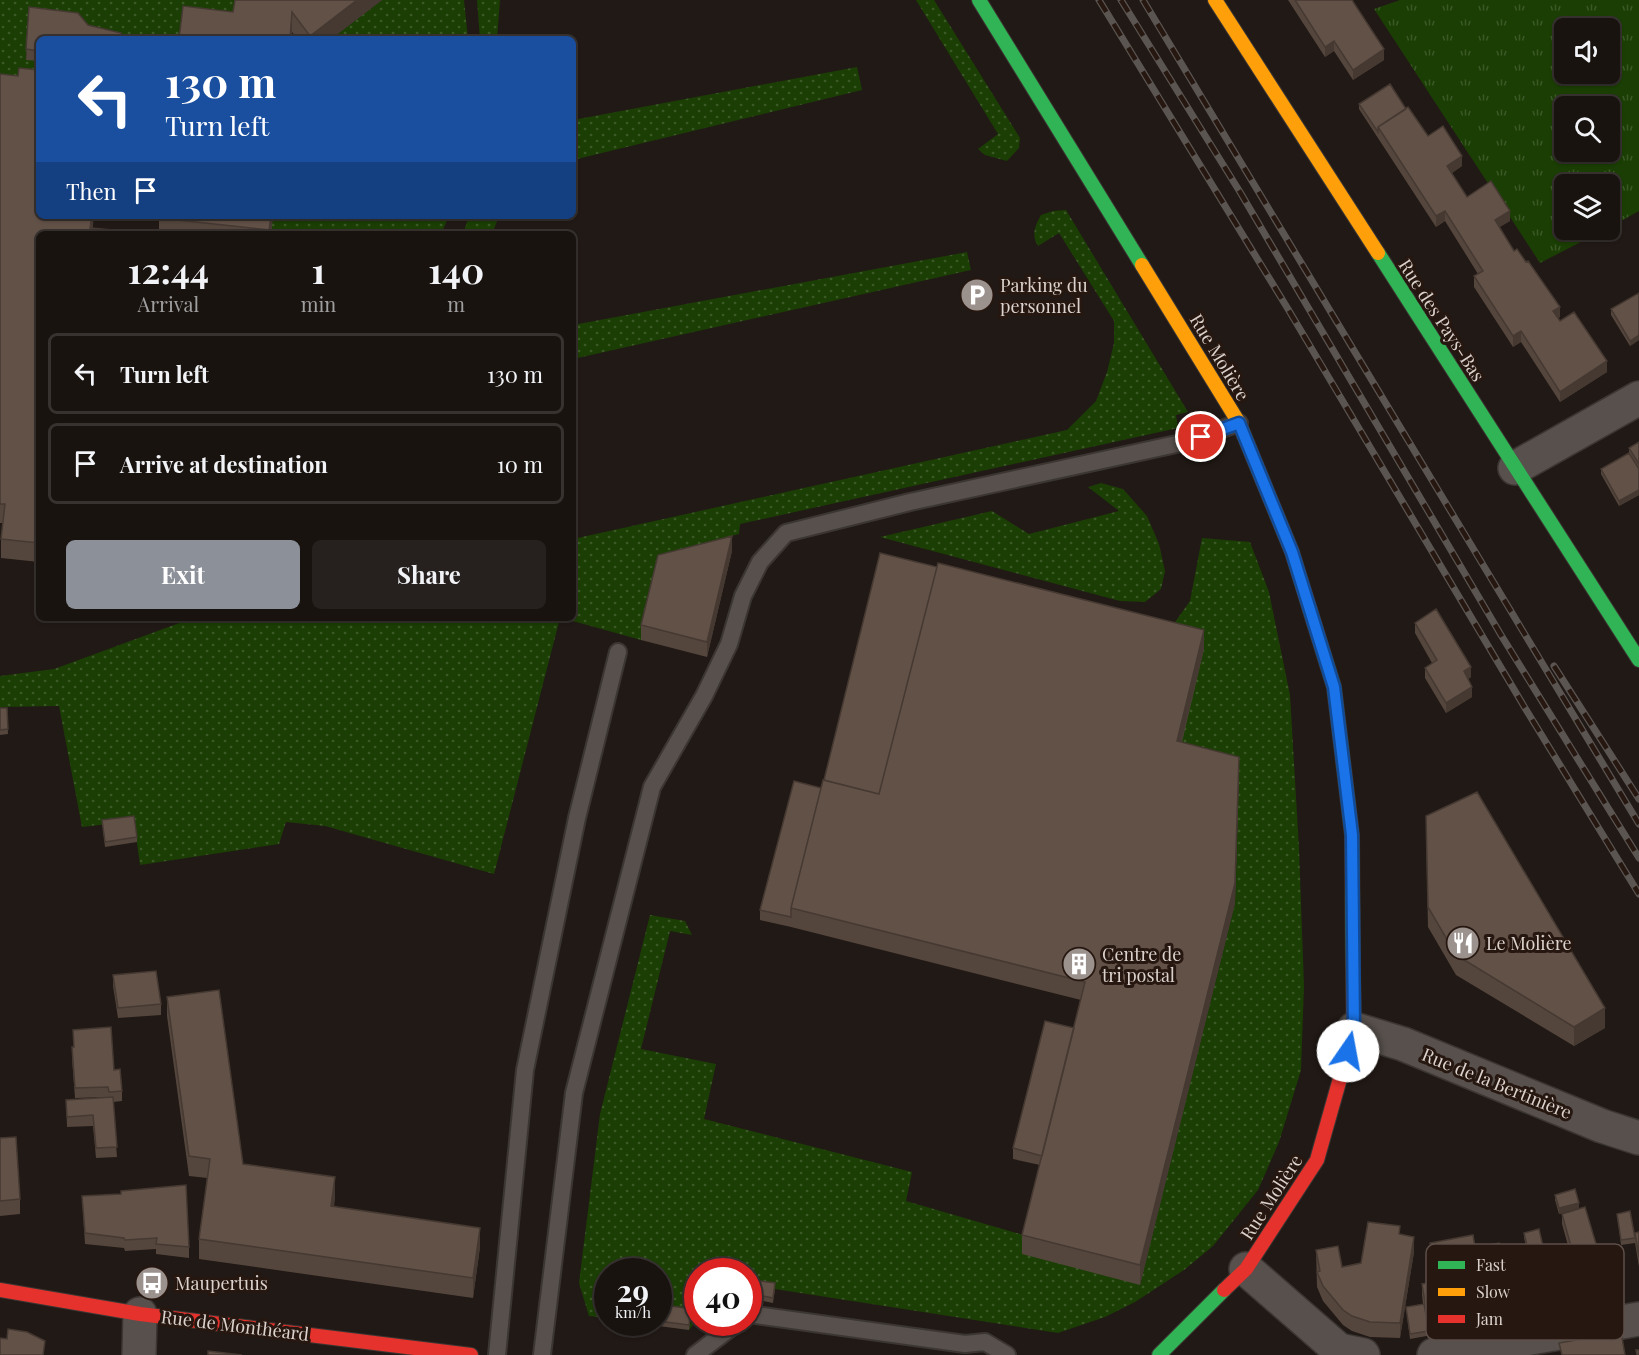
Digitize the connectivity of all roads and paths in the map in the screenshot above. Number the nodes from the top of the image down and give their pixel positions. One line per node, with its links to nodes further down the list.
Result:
1 (979, 0): 4 (street, Rue Molière)
2 (1215, 0): 5 (street, Rue des Pays-Bas)
3 (1639, 398): 5 (street)
4 (1239, 423): 8 (street, Rue Molière); 21 (lane)
5 (1515, 468): 7 (street, Rue des Pays-Bas)
6 (618, 652): 20 (lane)
7 (1639, 660)
8 (1354, 1029): 9 (street, Rue de la Bertinière); 10 (street, Rue Molière)
9 (1639, 1138)
10 (1246, 1269): 24 (street, Rue Molière); 25 (street)
11 (0, 1290): 12 (street, Rue de Monthéard)
12 (140, 1314): 18 (street); 19 (street, Rue de Monthéard)
13 (762, 1316): 23 (lane)
14 (1639, 1319): 15 (street)
15 (1624, 1322)
16 (720, 1336): 22 (lane)
17 (1519, 1340): 26 (street)
18 (139, 1355)
19 (471, 1355)
20 (497, 1355)
21 (542, 1355)
22 (695, 1355)
23 (1007, 1355)
24 (1159, 1355)
25 (1363, 1355)
26 (1434, 1355)

